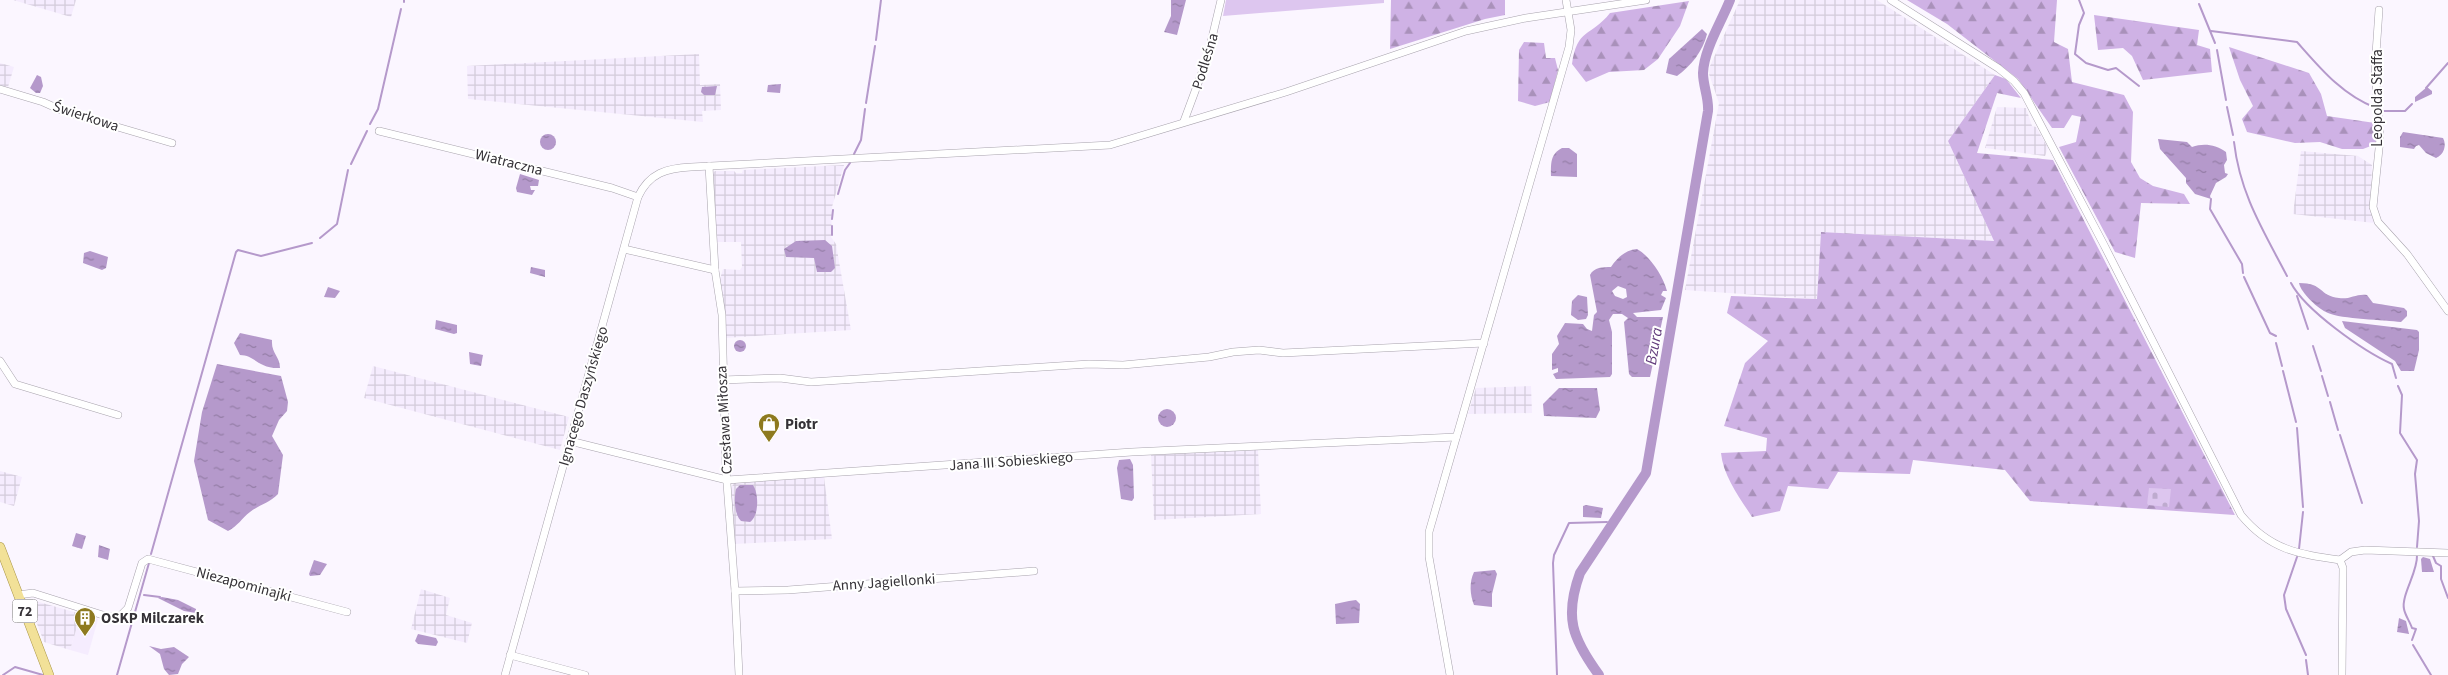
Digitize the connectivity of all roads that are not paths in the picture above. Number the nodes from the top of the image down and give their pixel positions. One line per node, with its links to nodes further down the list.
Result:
1 (1222, 0): 8 (street, Podleśna)
2 (1566, 0): 6 (street)
3 (1646, 0): 6 (street, Ignacego Daszyńskiego)
4 (1890, 0): 25 (street)
5 (2379, 10): 15 (street, Leopolda Staffa)
6 (1568, 11): 8 (street, Ignacego Daszyńskiego); 16 (street)
7 (0, 89): 10 (street, Świerkowa)
8 (1184, 121): 11 (street, Ignacego Daszyńskiego)
9 (379, 131): 12 (street, Wiatraczna)
10 (172, 143)
11 (709, 166): 12 (street, Ignacego Daszyńskiego); 14 (street, Czesława Miłosza)
12 (638, 197): 13 (street, Ignacego Daszyńskiego)
13 (624, 249): 14 (street); 21 (street, Ignacego Daszyńskiego)
14 (716, 270): 18 (street, Czesława Miłosza)
15 (2448, 311)
16 (1484, 343): 18 (street); 20 (street)
17 (0, 361): 19 (street)
18 (722, 380): 22 (street, Czesława Miłosza)
19 (118, 415)
20 (1456, 437): 22 (street, Jana III Sobieskiego); 37 (street)
21 (570, 441): 22 (street, Jana III Sobieskiego); 30 (street, Ignacego Daszyńskiego)
22 (727, 480): 27 (street, Czesława Miłosza)
23 (0, 547): 28 (main road, 72)
24 (2448, 553): 25 (street)
25 (2340, 560): 38 (street)
26 (1034, 570): 27 (street, Anny Jagiellonki)
27 (735, 591): 31 (street, Czesława Miłosza)
28 (18, 594): 29 (street, Niezapominajki); 32 (main road, 72)
29 (347, 612)
30 (510, 655): 33 (street, Ignacego Daszyńskiego); 34 (street)
31 (738, 666): 35 (street); 36 (street, Czesława Miłosza)
32 (49, 675)
33 (505, 675)
34 (585, 675)
35 (732, 675)
36 (739, 675)
37 (1450, 675)
38 (2342, 675)

